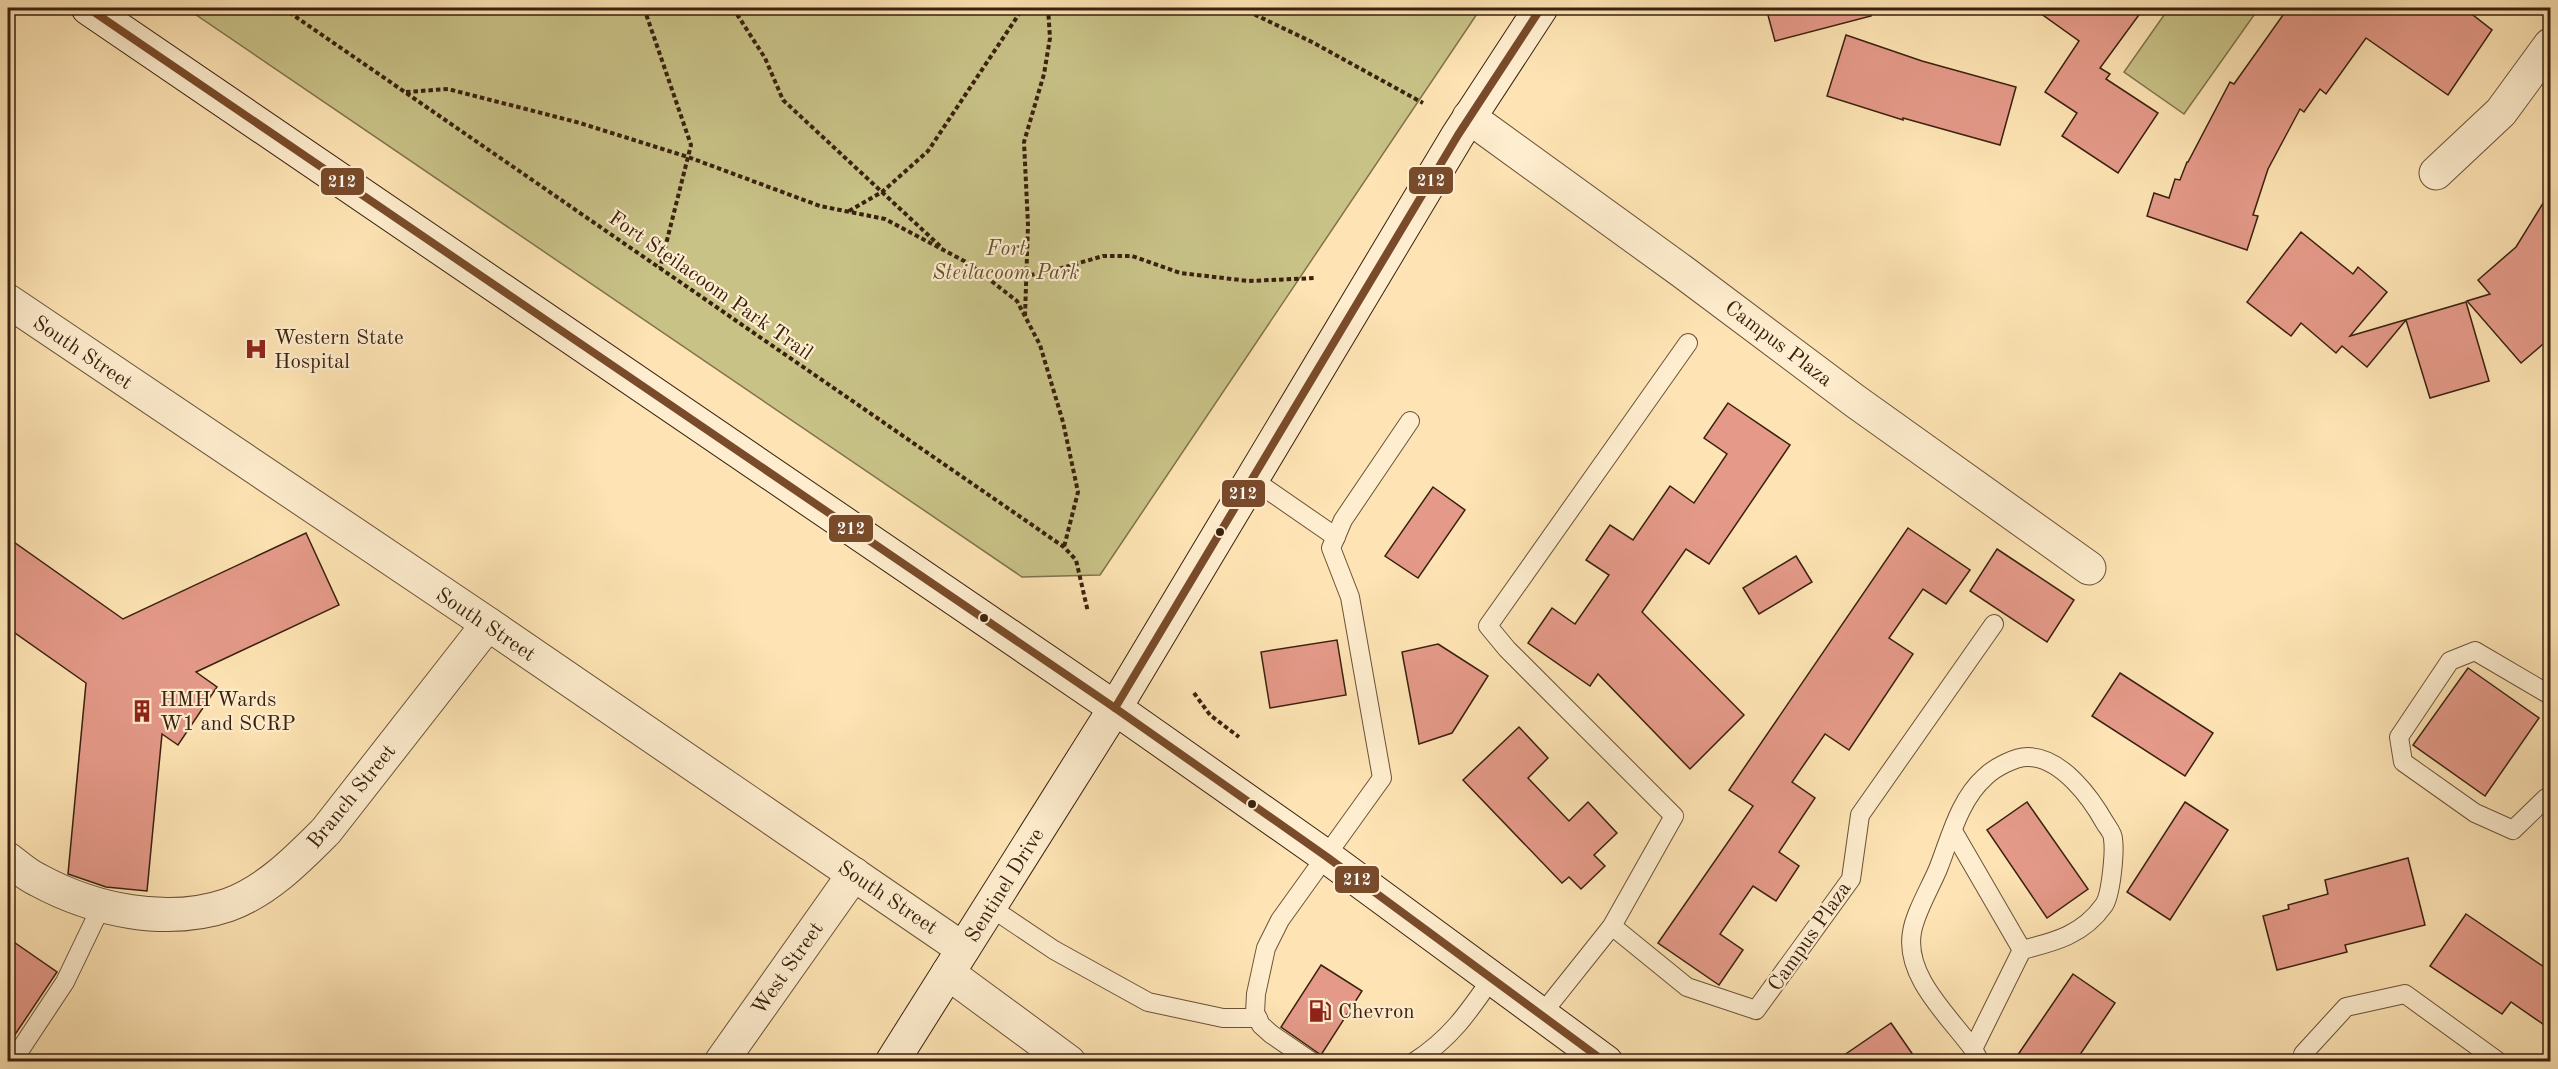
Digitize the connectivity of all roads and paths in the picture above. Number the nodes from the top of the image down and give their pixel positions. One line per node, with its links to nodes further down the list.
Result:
1 (88, 8): 35 (street)
2 (283, 8): 10 (path, Fort Steilacoom Park Trail)
3 (644, 8): 13 (path)
4 (733, 8): 15 (path)
5 (1023, 8): 15 (path)
6 (1048, 8): 20 (path)
7 (1241, 8): 11 (path)
8 (1542, 8): 12 (street, Sentinel Drive)
9 (2550, 45): 14 (street)
10 (406, 92): 13 (path); 18 (path, Fort Steilacoom Park Trail)
11 (1423, 103)
12 (1469, 117): 26 (street, Sentinel Drive); 29 (street, Campus Plaza)
13 (688, 157): 16 (path); 18 (path)
14 (2436, 174)
15 (882, 192): 16 (path); 17 (path)
16 (848, 212): 17 (path)
17 (945, 250): 19 (path)
18 (660, 268): 28 (path, Fort Steilacoom Park Trail)
19 (977, 270): 20 (path); 23 (path)
20 (1026, 276): 21 (path); 23 (path)
21 (1316, 278)
22 (8, 301): 31 (street, South Street)
23 (1025, 317): 28 (path)
24 (1688, 343): 44 (lane)
25 (1410, 420): 27 (lane)
26 (1252, 479): 27 (lane); 35 (street, Sentinel Drive)
27 (1336, 537): 39 (lane)
28 (1064, 548): 30 (path, Fort Steilacoom Park Trail)
29 (2089, 568)
30 (1088, 612)
31 (488, 624): 41 (street, South Street); 42 (street, Branch Street)
32 (1994, 624): 44 (lane, Campus Plaza)
33 (1194, 693): 36 (path)
34 (2550, 695): 37 (lane)
35 (1115, 708): 39 (street); 43 (street, Sentinel Drive)
36 (1239, 737)
37 (2550, 799)
38 (1953, 831): 45 (lane); 45 (lane); 50 (lane)
39 (1327, 857): 47 (street); 49 (lane)
40 (8, 860): 42 (street, Branch Street)
41 (854, 874): 46 (street, South Street); 52 (street, West Street)
42 (102, 905): 51 (lane)
43 (990, 907): 46 (street, Sentinel Drive); 49 (lane)
44 (1612, 926): 48 (lane)
45 (2022, 950): 50 (lane)
46 (956, 961): 53 (street, Sentinel Drive); 54 (street, South Street)
47 (1492, 978): 48 (street); 56 (lane)
48 (1541, 1015): 57 (street)
49 (1258, 1018): 55 (lane)
50 (1977, 1055)
51 (12, 1062)
52 (721, 1062)
53 (892, 1062)
54 (1069, 1062)
55 (1312, 1062)
56 (1414, 1062)
57 (1606, 1062)
58 (2309, 1062): 59 (lane)
59 (2499, 1062)

